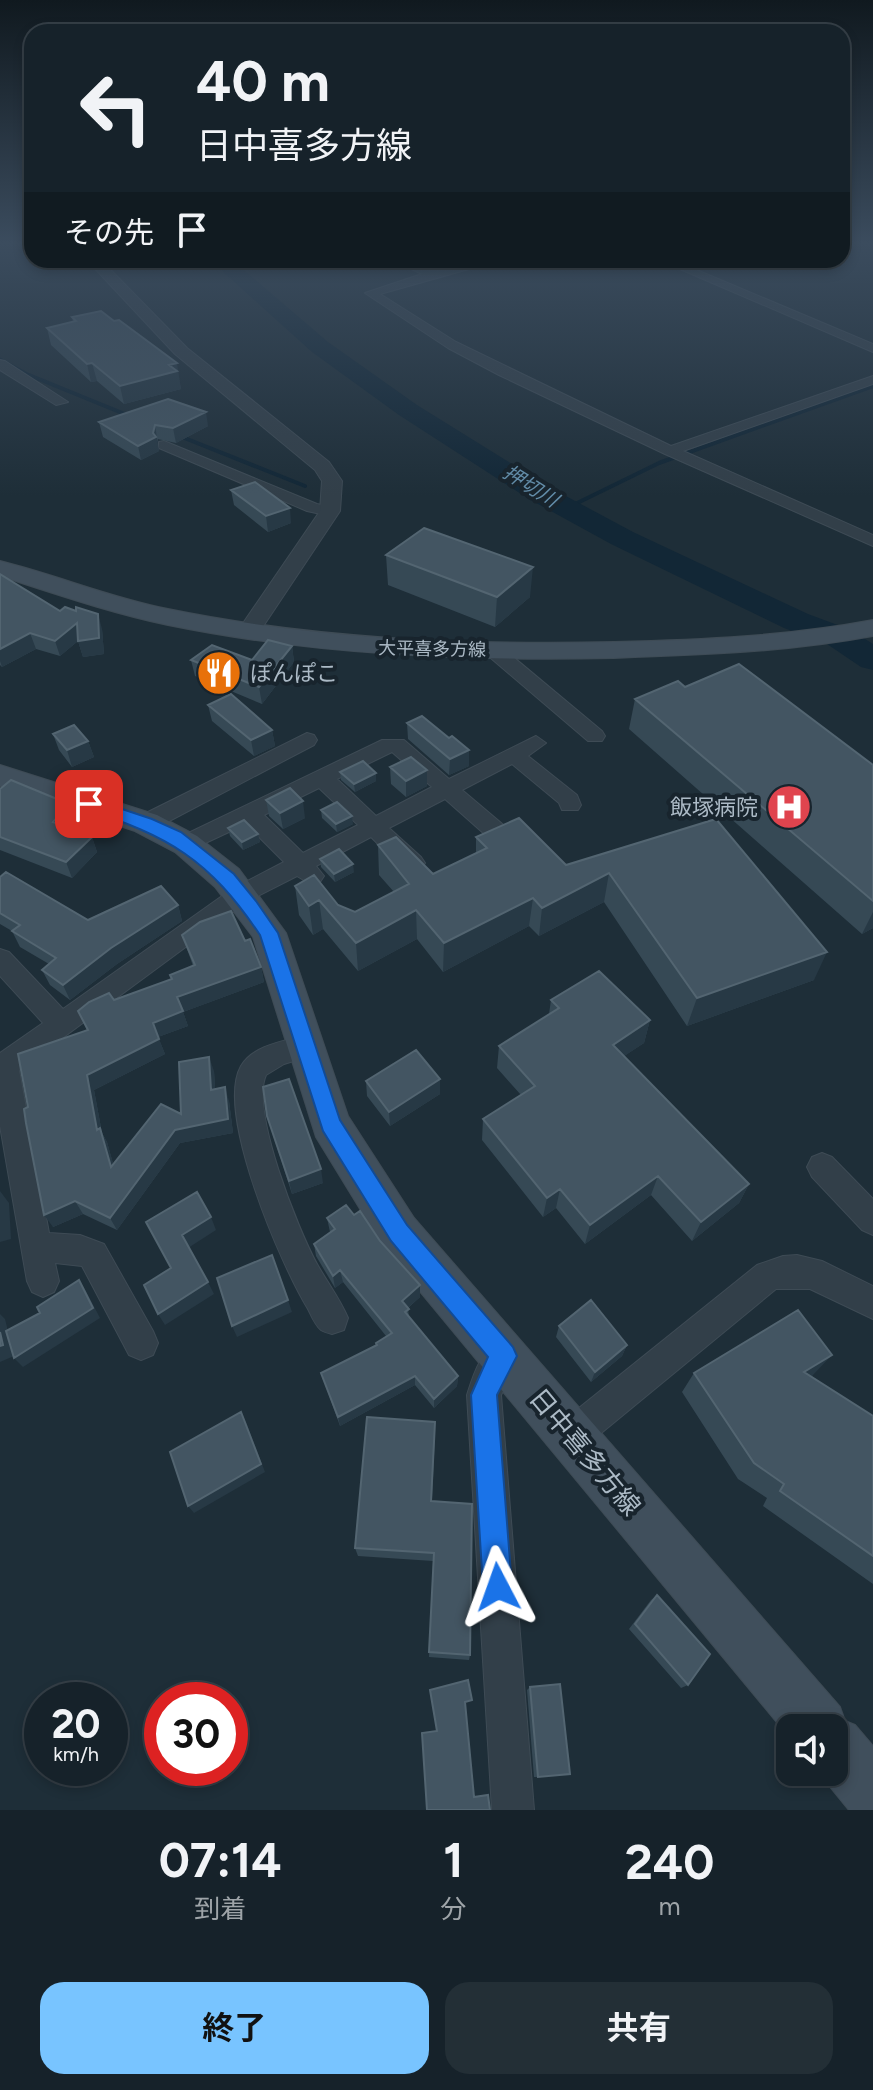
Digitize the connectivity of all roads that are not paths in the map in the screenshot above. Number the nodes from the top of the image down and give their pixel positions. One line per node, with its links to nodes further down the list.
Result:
1 (159, 327): 10 (street)
2 (425, 327): 9 (street)
3 (824, 327): 4 (street)
4 (873, 348)
5 (0, 364): 7 (street)
6 (873, 380): 9 (street)
7 (61, 402)
8 (164, 445): 10 (street)
9 (670, 451): 11 (street)
10 (330, 511): 14 (street)
11 (873, 541)
12 (0, 568): 14 (main road, 大平喜多方線)
13 (873, 628): 15 (main road, 大平喜多方線)
14 (248, 632): 15 (main road, 大平喜多方線)
15 (493, 650): 16 (street)
16 (595, 736)
17 (307, 740): 25 (street)
18 (536, 743): 19 (street)
19 (515, 756): 22 (street); 23 (street)
20 (0, 775): 25 (main road, 日中喜多方線)
21 (322, 778): 22 (street); 24 (street); 26 (street)
22 (448, 790): 26 (street); 27 (street)
23 (570, 805)
24 (248, 813): 28 (street); 29 (street)
25 (146, 823): 28 (main road, 日中喜多方線)
26 (377, 827): 29 (street); 30 (street)
27 (506, 840)
28 (186, 844): 32 (main road, 日中喜多方線)
29 (302, 865): 31 (street); 32 (street)
30 (432, 882)
31 (323, 889)
32 (240, 895): 34 (street); 35 (main road, 日中喜多方線)
33 (0, 959): 34 (street)
34 (61, 1024): 38 (street)
35 (306, 1046): 41 (street); 43 (main road, 日中喜多方線)
36 (822, 1167): 37 (street)
37 (873, 1220)
38 (37, 1249): 39 (street); 42 (street)
39 (43, 1281)
40 (873, 1303): 44 (street)
41 (332, 1318)
42 (141, 1343)
43 (504, 1356): 44 (main road, 日中喜多方線); 48 (street)
44 (571, 1436): 45 (main road, 日中喜多方線)
45 (807, 1714)
46 (848, 1763): 47 (main road)
47 (873, 1792)
48 (513, 1810)

